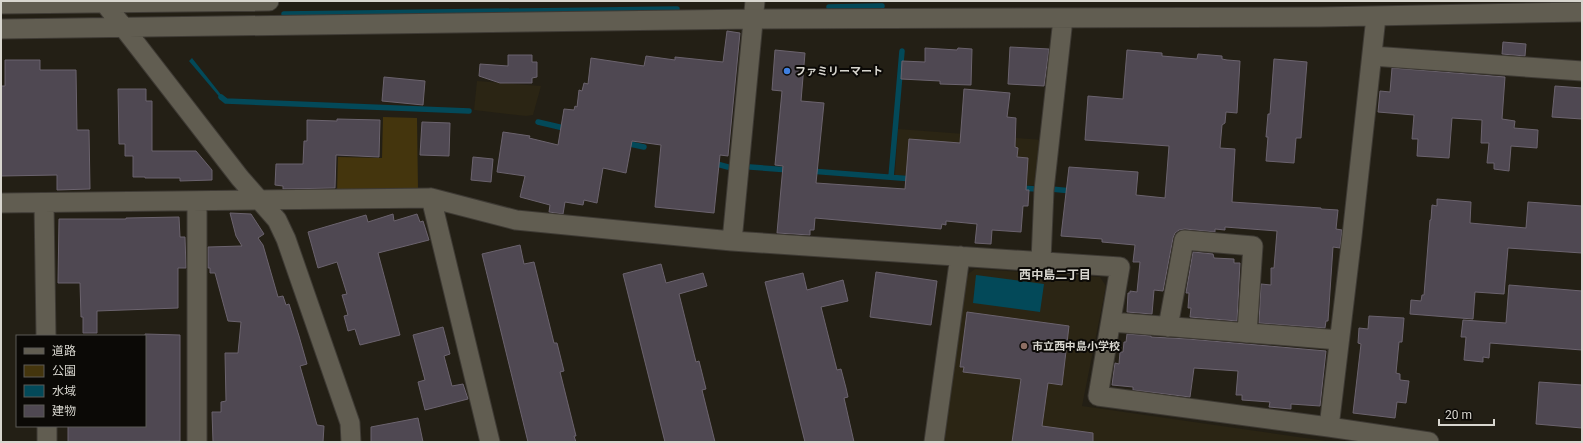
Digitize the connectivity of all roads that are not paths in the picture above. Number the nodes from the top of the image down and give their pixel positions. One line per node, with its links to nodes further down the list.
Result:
1 (245, 1): 2 (street); 3 (street)
2 (269, 1)
3 (104, 2): 4 (street); 9 (street)
4 (1, 4)
5 (754, 10): 8 (street); 9 (street); 18 (street)
6 (1582, 12): 7 (street)
7 (1376, 17): 8 (street); 11 (street)
8 (1063, 19): 20 (street)
9 (124, 27): 10 (street); 14 (street)
10 (1, 28)
11 (1372, 56): 12 (street); 25 (street)
12 (1582, 71)
13 (431, 198): 14 (street); 18 (street); 32 (street)
14 (261, 200): 15 (street); 31 (street)
15 (197, 201): 17 (street); 30 (street)
16 (1, 203): 17 (street)
17 (44, 203): 24 (street)
18 (732, 241): 19 (street)
19 (960, 256): 20 (street); 33 (street)
20 (1041, 262): 21 (street)
21 (1111, 322): 22 (street); 27 (street)
22 (1168, 327): 23 (street); 23 (street)
23 (1247, 333): 25 (street)
24 (46, 335)
25 (1339, 340): 27 (street)
26 (47, 427): 29 (street)
27 (1329, 427): 28 (street)
28 (1409, 440): 34 (street)
29 (47, 442)
30 (197, 442)
31 (351, 442)
32 (490, 442)
33 (934, 442)
34 (1429, 442)

